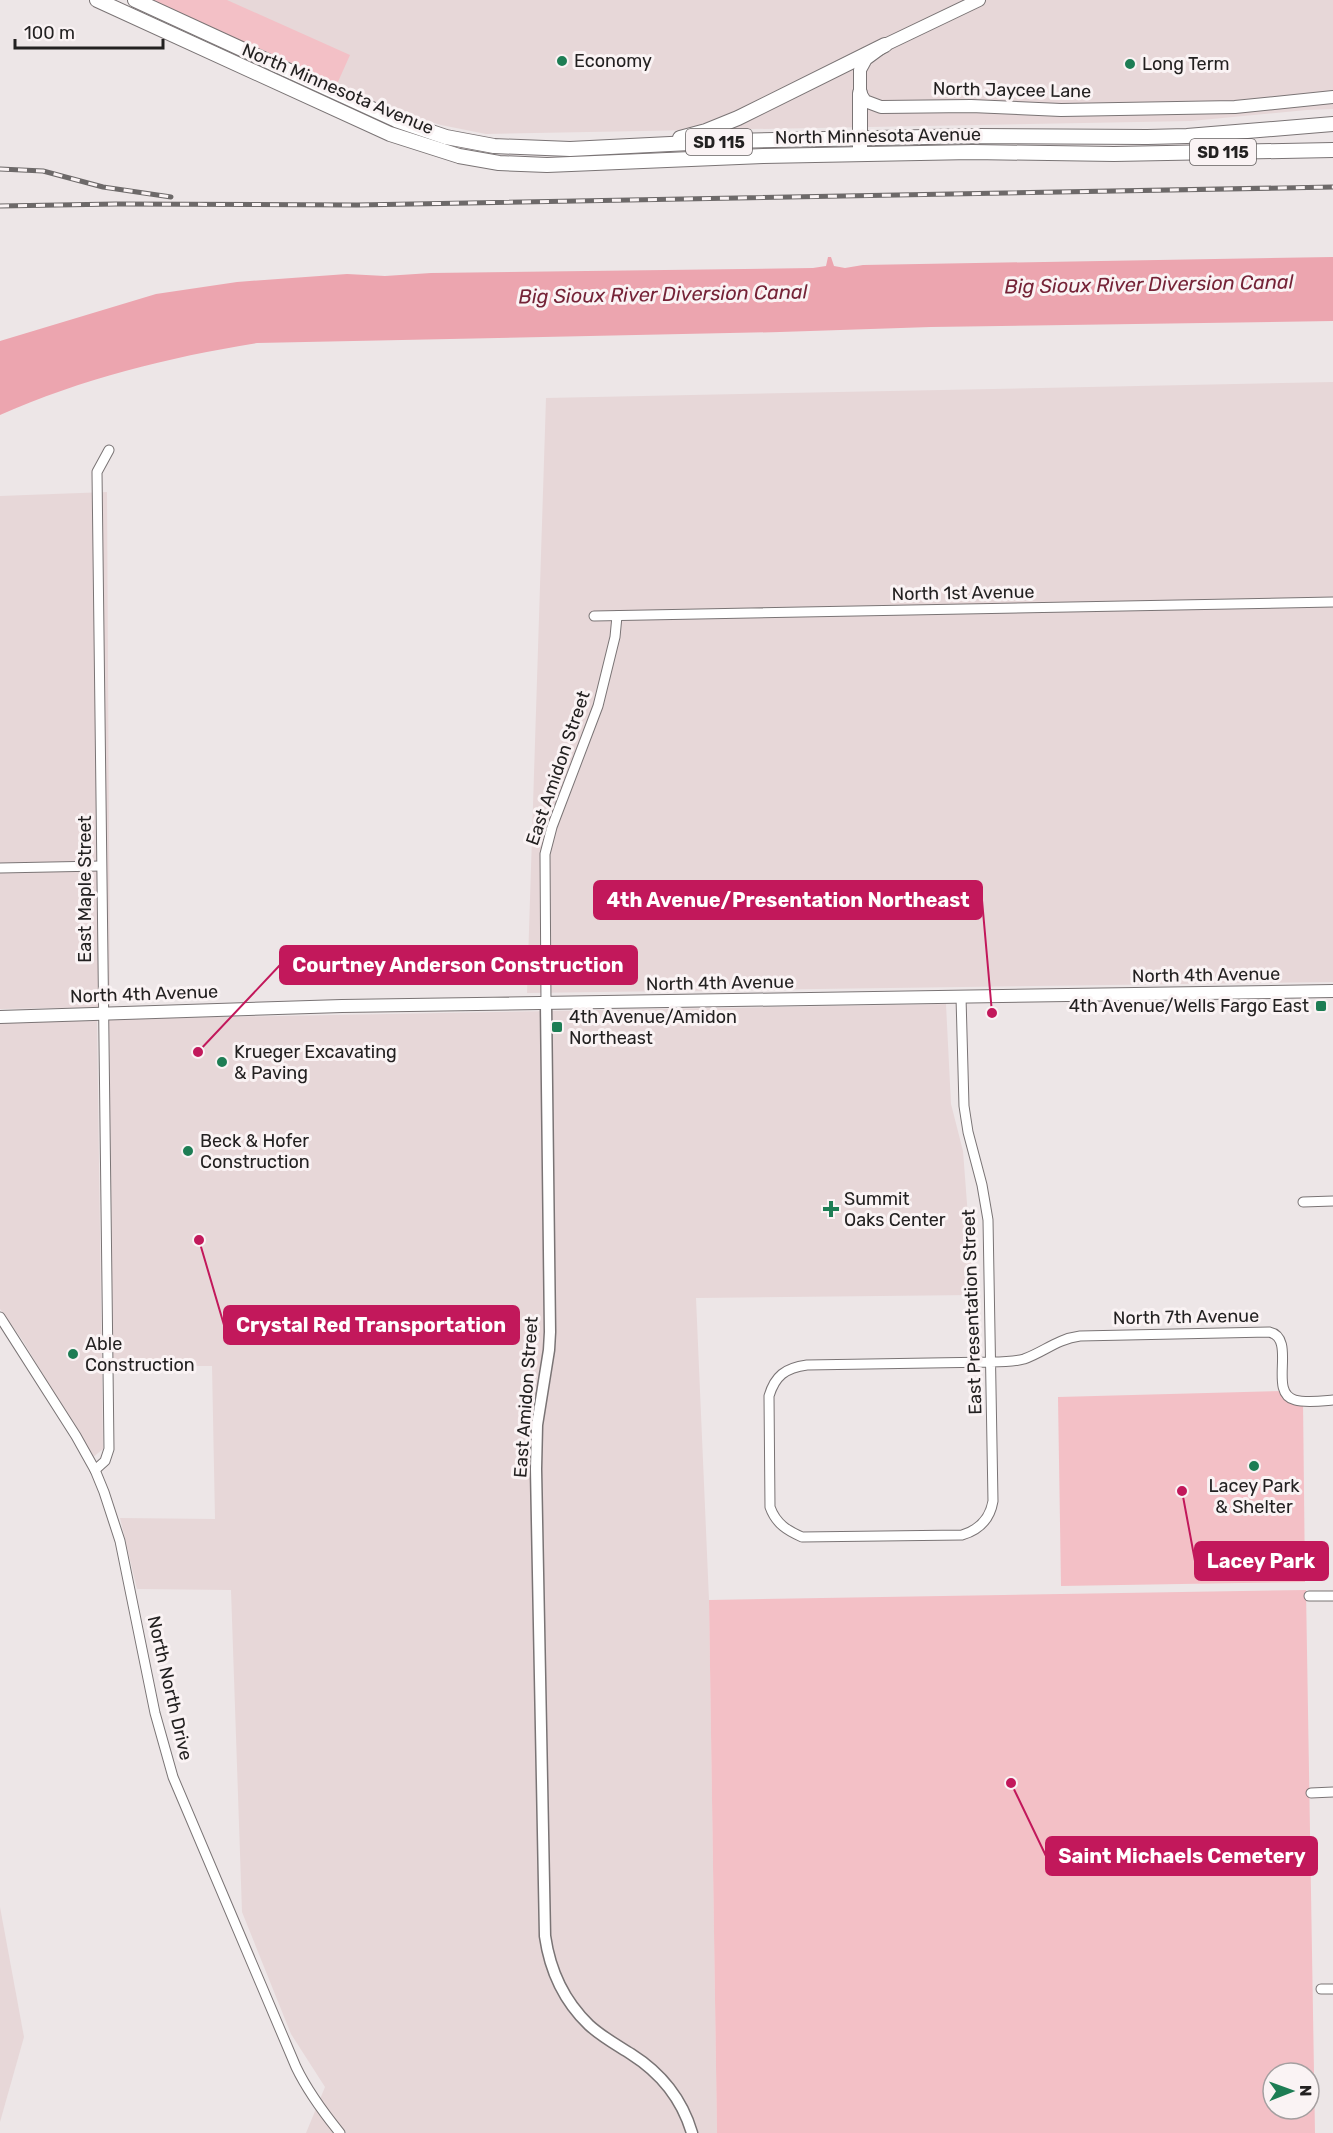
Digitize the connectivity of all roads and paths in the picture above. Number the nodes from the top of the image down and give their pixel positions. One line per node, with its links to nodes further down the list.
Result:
1 (97, 0): 11 (main road, North Minnesota Avenue / SD 115)
2 (135, 0): 9 (main road, North Minnesota Avenue / SD 115)
3 (978, 0): 4 (main road)
4 (885, 45): 5 (main road); 9 (main road)
5 (860, 93): 6 (main road, North Jaycee Lane); 8 (main road)
6 (1333, 97)
7 (1333, 124): 8 (main road, North Minnesota Avenue / SD 115)
8 (860, 139): 9 (main road, North Minnesota Avenue / SD 115); 11 (main road)
9 (626, 147)
10 (1333, 150): 11 (main road, North Minnesota Avenue / SD 115)
11 (861, 155)
12 (110, 450): 16 (street, East Maple Street)
13 (1333, 602): 15 (street, North 1st Avenue)
14 (594, 616): 15 (street, North 1st Avenue)
15 (617, 616): 20 (street, East Amidon Street)
16 (101, 866): 17 (street); 21 (street, East Maple Street)
17 (0, 868)
18 (1333, 991): 19 (main road, North 4th Avenue)
19 (961, 997): 20 (main road, North 4th Avenue); 26 (street, East Presentation Street)
20 (546, 1004): 21 (main road, North 4th Avenue); 36 (street, East Amidon Street)
21 (102, 1014): 22 (main road, North 4th Avenue); 28 (street, East Maple Street)
22 (0, 1017)
23 (1333, 1201): 24 (street)
24 (1303, 1202)
25 (0, 1317): 28 (street, North North Drive)
26 (991, 1362): 26 (street, East Presentation Street); 27 (street, North 7th Avenue)
27 (1333, 1400)
28 (95, 1470): 35 (street, North North Drive)
29 (1309, 1596): 30 (street)
30 (1333, 1596)
31 (1311, 1792): 32 (street)
32 (1333, 1792)
33 (1321, 1989): 34 (street)
34 (1333, 1989)
35 (340, 2133)
36 (692, 2133)

